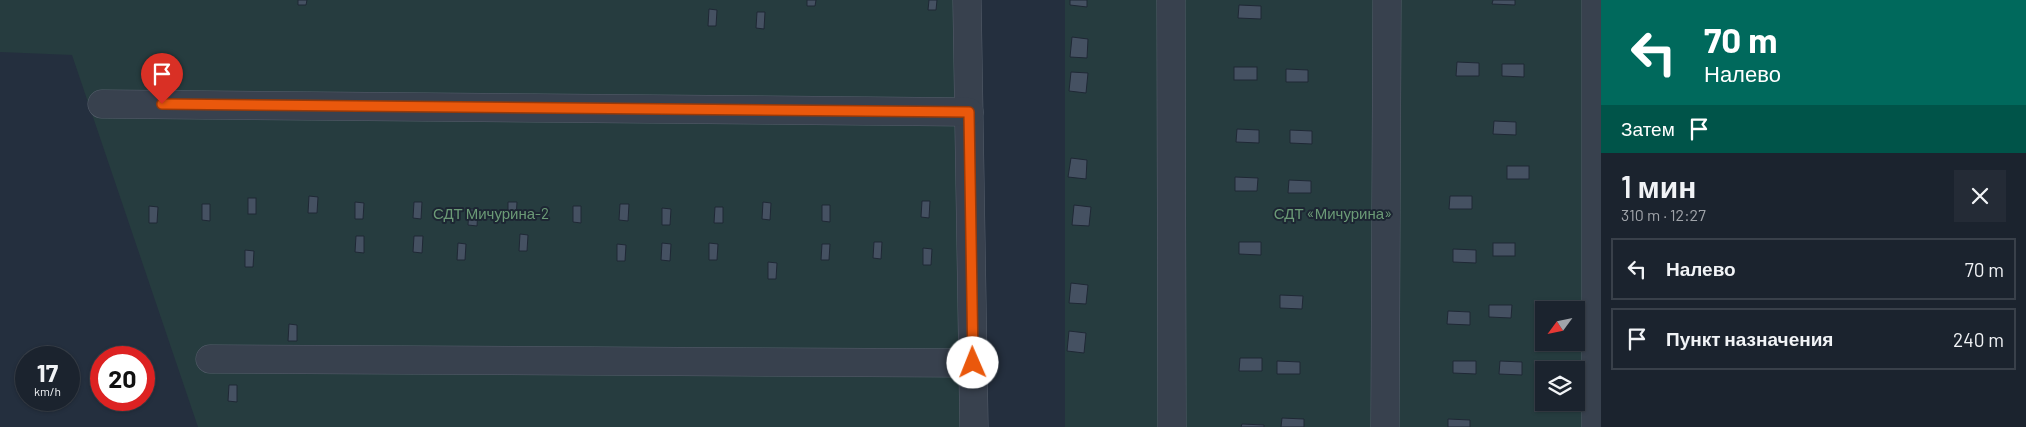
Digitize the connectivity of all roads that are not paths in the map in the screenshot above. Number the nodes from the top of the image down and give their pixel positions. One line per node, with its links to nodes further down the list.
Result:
1 (967, 0): 6 (lane)
2 (1171, 0): 10 (lane)
3 (1387, 0): 11 (lane)
4 (1596, 0): 12 (lane)
5 (102, 104): 6 (lane)
6 (969, 112): 8 (lane)
7 (210, 359): 8 (lane)
8 (973, 363): 9 (lane)
9 (974, 427)
10 (1172, 427)
11 (1385, 427)
12 (1596, 427)

